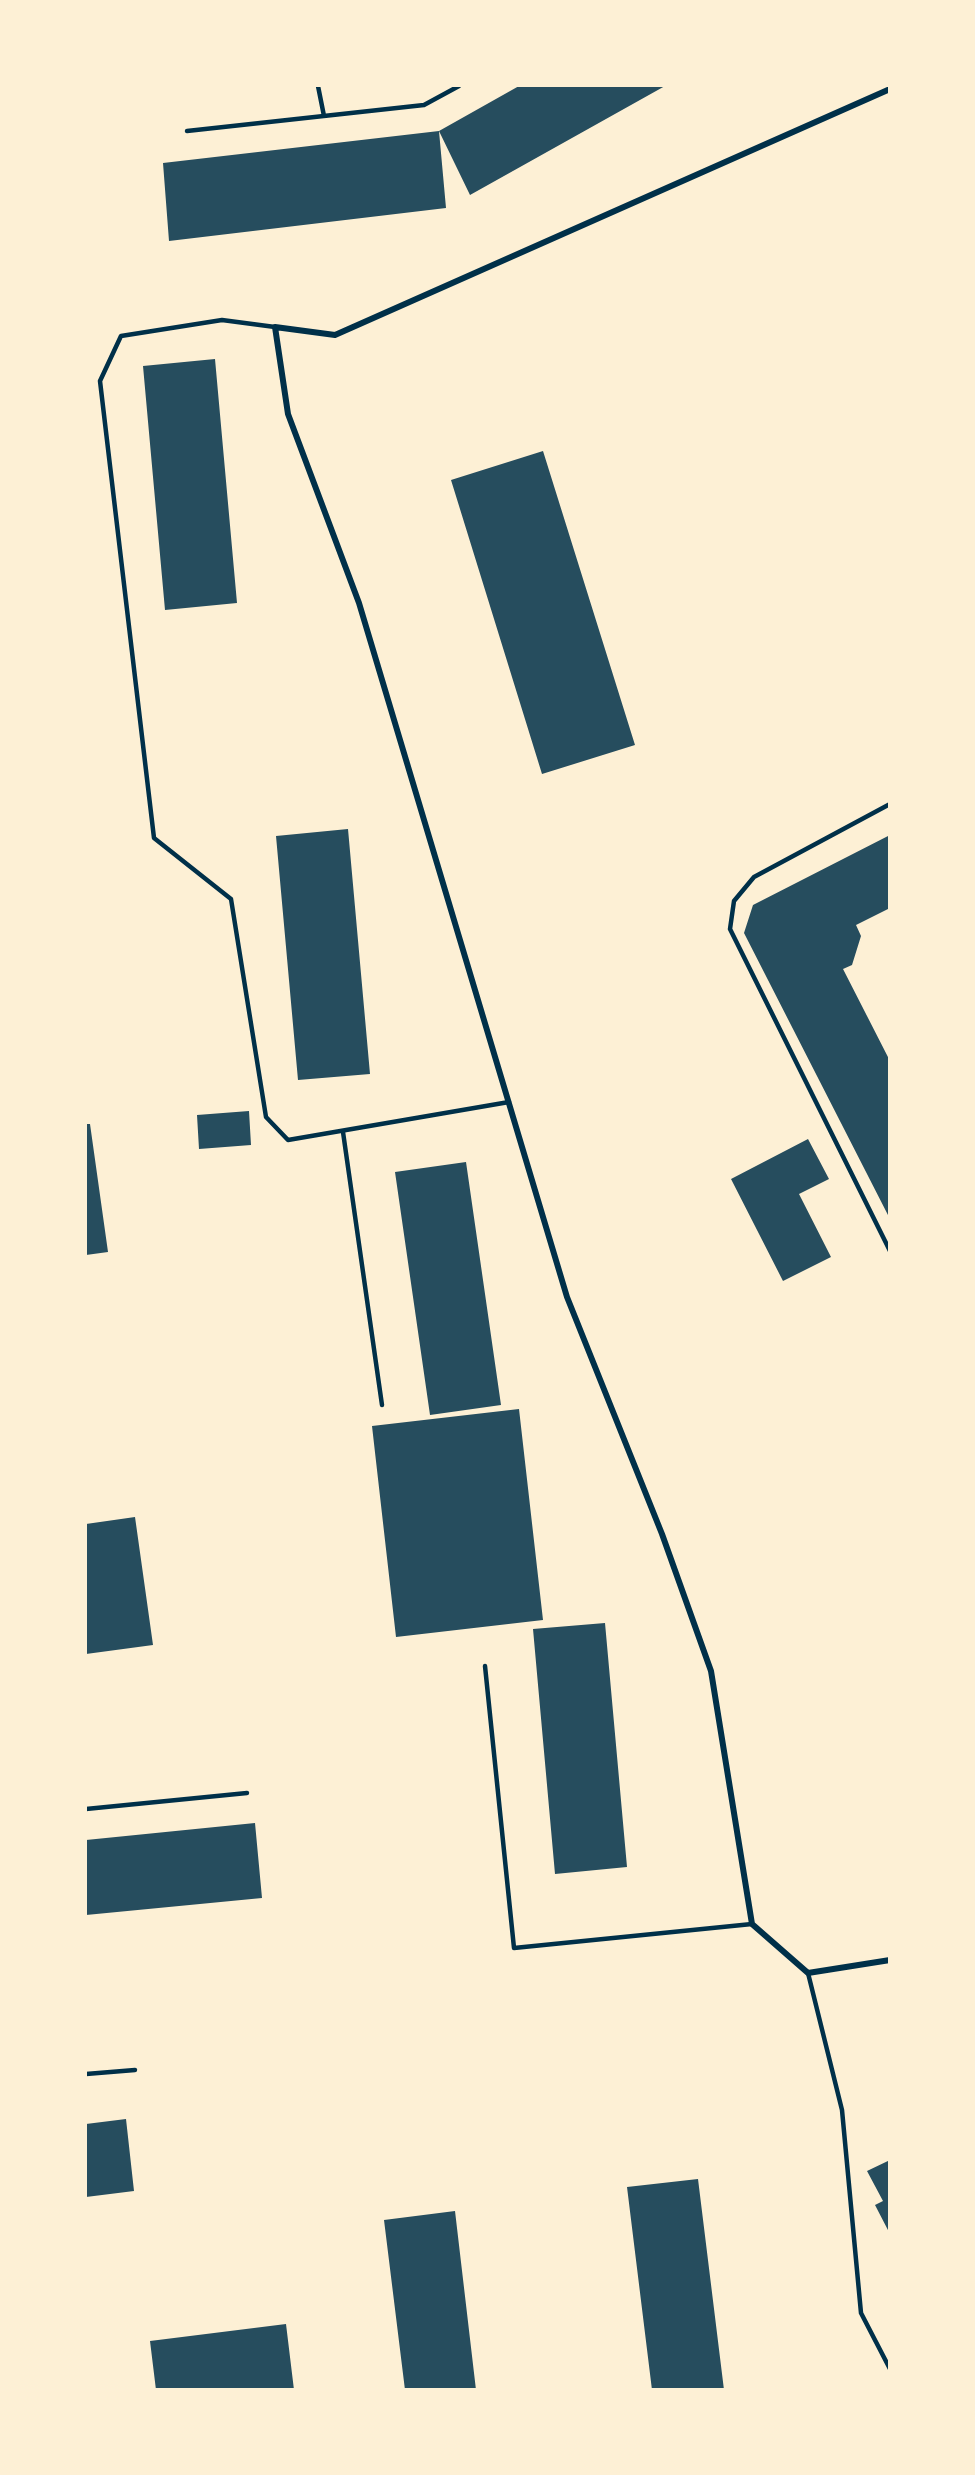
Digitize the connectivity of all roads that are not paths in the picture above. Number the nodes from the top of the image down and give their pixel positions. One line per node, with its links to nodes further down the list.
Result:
1 (318, 86): 4 (lane)
2 (459, 86): 4 (lane)
3 (890, 89): 6 (street)
4 (324, 116): 5 (lane)
5 (187, 131)
6 (275, 327): 8 (street); 9 (lane)
7 (890, 804): 10 (lane)
8 (509, 1102): 9 (lane); 15 (street)
9 (344, 1132): 11 (lane)
10 (890, 1251)
11 (382, 1405)
12 (485, 1666): 15 (lane)
13 (247, 1793): 14 (lane)
14 (86, 1809)
15 (752, 1924): 17 (street)
16 (890, 1960): 17 (street)
17 (808, 1973): 20 (lane)
18 (135, 2070): 19 (lane)
19 (86, 2074)
20 (890, 2369)

